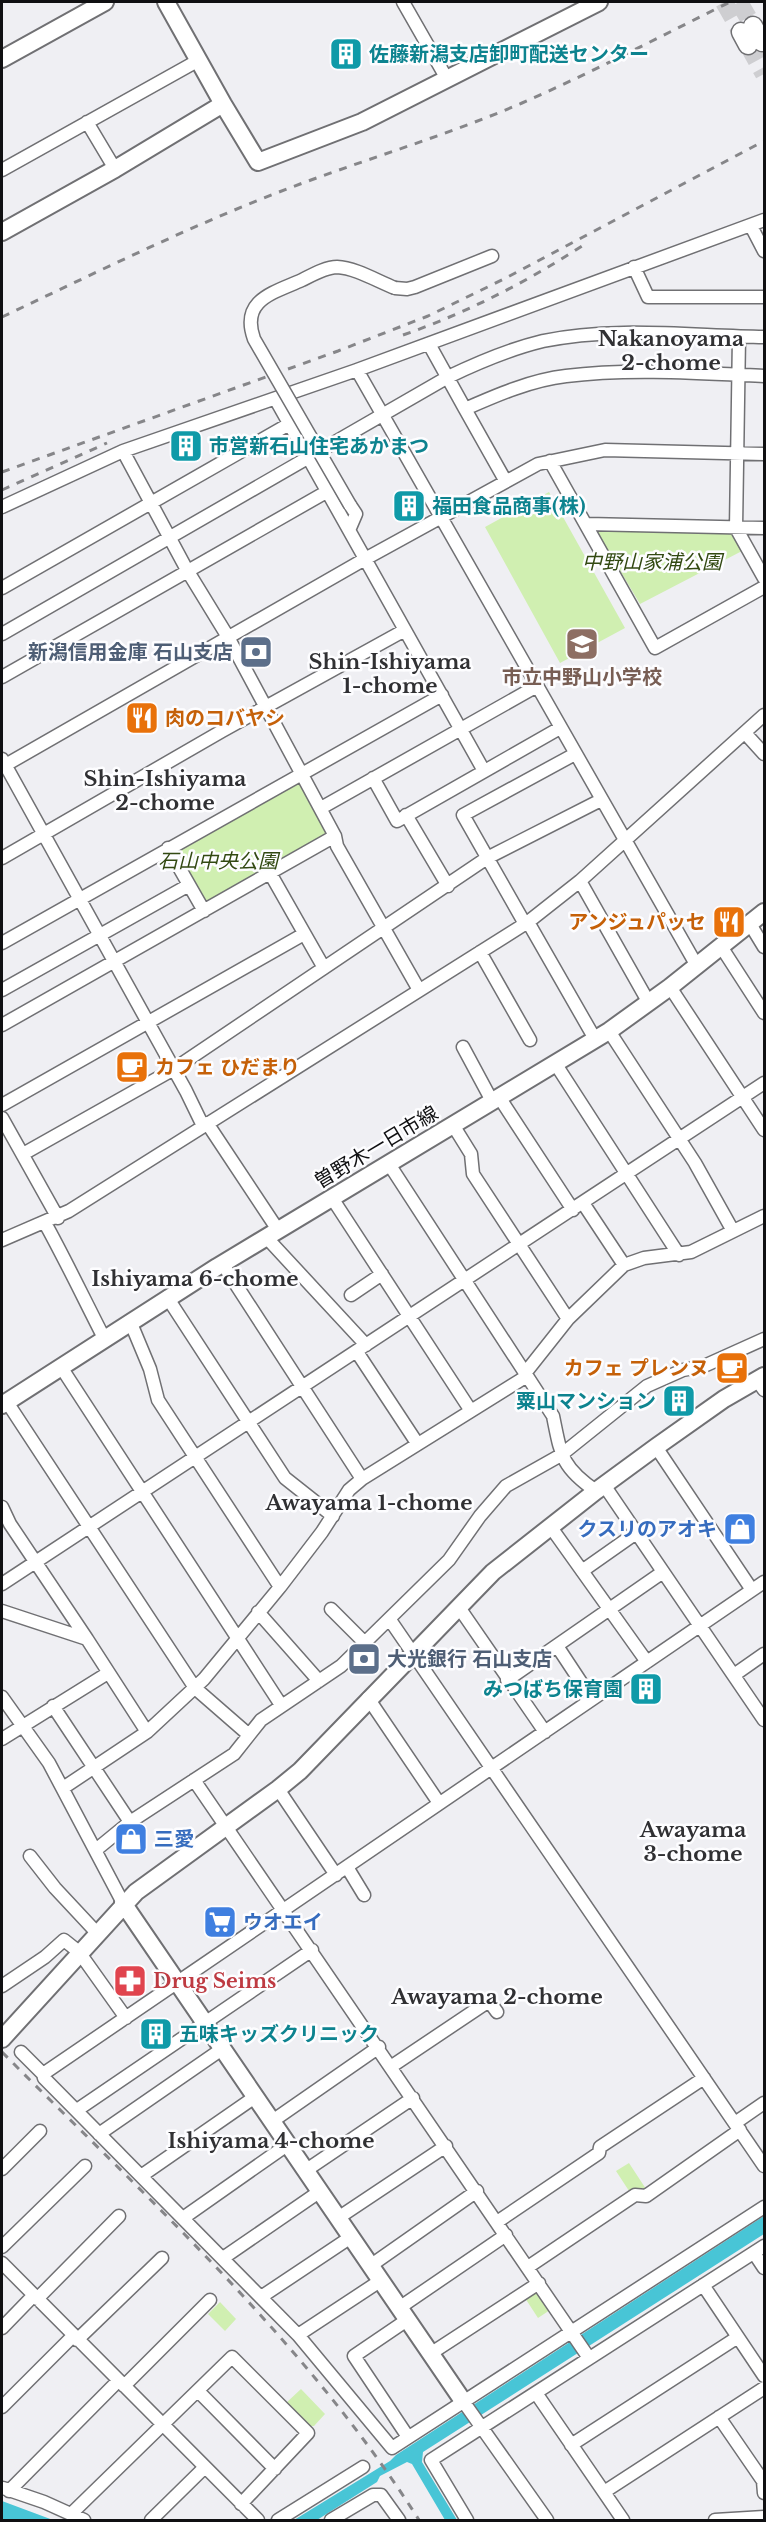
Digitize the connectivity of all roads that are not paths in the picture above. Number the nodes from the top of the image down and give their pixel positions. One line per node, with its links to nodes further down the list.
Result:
1 (105, 2): 5 (street)
2 (166, 2): 6 (street)
3 (404, 2): 7 (street)
4 (599, 2): 7 (street)
5 (2, 59)
6 (199, 60): 8 (street); 9 (street)
7 (447, 79): 8 (street)
8 (223, 104): 10 (street)
9 (87, 122): 10 (street); 11 (street)
10 (115, 169): 14 (street)
11 (2, 170)
12 (765, 220): 13 (street)
13 (751, 226): 15 (street); 17 (street)
14 (2, 232)
15 (765, 251)
16 (492, 256): 41 (street, bridge)
17 (634, 267): 18 (street); 21 (street)
18 (765, 297)
19 (739, 337): 20 (street); 23 (street); 25 (street)
20 (765, 337)
21 (429, 344): 22 (street); 25 (street)
22 (357, 370): 26 (street); 28 (street)
23 (737, 375): 24 (street); 27 (street); 31 (street)
24 (765, 376)
25 (448, 377): 27 (street); 28 (street)
26 (276, 400): 29 (street); 30 (street)
27 (465, 409): 35 (street)
28 (381, 416): 33 (street); 39 (street)
29 (291, 423): 33 (street); 37 (street)
30 (123, 451): 37 (street); 38 (street)
31 (736, 454): 32 (street); 34 (street); 42 (street)
32 (765, 454)
33 (310, 457): 36 (street); 44 (street)
34 (550, 461): 35 (street); 40 (street)
35 (505, 480): 39 (street)
36 (328, 491): 41 (street); 46 (street)
37 (149, 502): 44 (street); 49 (street)
38 (2, 507)
39 (441, 517): 45 (street); 54 (street)
40 (587, 524): 42 (street); 48 (street)
41 (350, 528): 45 (street)
42 (736, 528): 43 (street); 47 (street)
43 (764, 530)
44 (170, 537): 46 (street); 51 (street)
45 (365, 559): 50 (street); 52 (street)
46 (187, 570): 52 (street); 53 (street)
47 (765, 578)
48 (765, 587)
49 (2, 588)
50 (405, 630): 55 (street); 56 (street)
51 (2, 634)
52 (228, 637): 56 (street); 63 (street)
53 (2, 677)
54 (537, 686): 58 (street); 59 (street)
55 (441, 695): 58 (street); 65 (street)
56 (266, 706): 65 (street); 70 (street)
57 (765, 715): 60 (street)
58 (460, 728): 64 (street); 66 (street)
59 (560, 728): 61 (street); 64 (street)
60 (745, 733): 62 (street); 72 (street)
61 (575, 754): 67 (street); 75 (street)
62 (765, 754)
63 (3, 763): 70 (street)
64 (484, 771): 69 (street)
65 (302, 774): 68 (street); 73 (street)
66 (373, 778): 68 (street); 69 (street)
67 (601, 800): 72 (street); 75 (street)
68 (321, 808): 71 (street)
69 (406, 814): 79 (street)
70 (43, 834): 74 (street); 80 (street)
71 (335, 836): 76 (street); 85 (street)
72 (625, 840): 77 (street); 93 (street)
73 (168, 848): 78 (street); 80 (street)
74 (2, 858)
75 (488, 858): 79 (street); 83 (street)
76 (270, 873): 81 (street); 87 (street)
77 (580, 881): 83 (street); 98 (street)
78 (189, 885): 81 (street); 86 (street)
79 (448, 886): 85 (street)
80 (80, 898): 86 (street); 88 (street)
81 (204, 911): 92 (street)
82 (765, 912): 84 (street, 曽野木一日市線)
83 (527, 923): 91 (street); 102 (street)
84 (750, 924): 89 (street); 90 (street, 曽野木一日市線)
85 (383, 929): 94 (street); 97 (street)
86 (100, 934): 92 (street); 96 (street)
87 (304, 934): 94 (street); 100 (street)
88 (2, 943)
89 (765, 947)
90 (722, 948): 93 (street, 曽野木一日市線); 99 (street)
91 (480, 952): 97 (street); 103 (street)
92 (116, 962): 100 (street); 101 (street)
93 (697, 966): 95 (street, 曽野木一日市線)
94 (324, 968): 106 (street)
95 (670, 987): 98 (street, 曽野木一日市線); 108 (street)
96 (2, 990)
97 (419, 990): 112 (street)
98 (649, 1003): 102 (street, 曽野木一日市線)
99 (765, 1013)
100 (149, 1023): 106 (street); 110 (street)
101 (2, 1025)
102 (602, 1035): 105 (street, 曽野木一日市線); 115 (street)
103 (530, 1040)
104 (463, 1047): 109 (street)
105 (555, 1063): 109 (street, 曽野木一日市線); 118 (street)
106 (174, 1069): 112 (street); 116 (street)
107 (765, 1083): 108 (street)
108 (743, 1097): 114 (street); 115 (street)
109 (496, 1099): 113 (street, 曽野木一日市線); 120 (street)
110 (2, 1106)
111 (2, 1118): 116 (street)
112 (205, 1124): 122 (street); 125 (street)
113 (453, 1125): 117 (street, 曽野木一日市線); 127 (street)
114 (765, 1130)
115 (680, 1139): 118 (street); 124 (street)
116 (22, 1154): 122 (street)
117 (389, 1164): 119 (street, 曽野木一日市線); 132 (street)
118 (626, 1175): 120 (street); 128 (street)
119 (332, 1198): 125 (street, 曽野木一日市線); 131 (street)
120 (578, 1207): 127 (street); 130 (street)
121 (765, 1216): 124 (street)
122 (58, 1218): 123 (street)
123 (45, 1223): 126 (street); 138 (street)
124 (733, 1231): 128 (street)
125 (272, 1233): 129 (street, 曽野木一日市線); 140 (street)
126 (2, 1240)
127 (520, 1245): 132 (street); 136 (street)
128 (679, 1255): 130 (street)
129 (222, 1263): 134 (street, 曽野木一日市線); 144 (street)
130 (624, 1265): 136 (street)
131 (382, 1274): 133 (street); 135 (street)
132 (466, 1280): 135 (street); 142 (street)
133 (351, 1294)
134 (167, 1297): 137 (street, 曽野木一日市線); 147 (street)
135 (411, 1317): 140 (street); 146 (street)
136 (568, 1319): 142 (street)
137 (130, 1321): 138 (street, 曽野木一日市線); 151 (street)
138 (104, 1338): 141 (street, 曽野木一日市線)
139 (765, 1339): 150 (street)
140 (362, 1349): 144 (street); 148 (street)
141 (61, 1367): 145 (street, 曽野木一日市線); 154 (street)
142 (526, 1374): 146 (street); 150 (street)
143 (762, 1382): 149 (street)
144 (303, 1388): 147 (street); 152 (street)
145 (4, 1404): 158 (street)
146 (471, 1411): 148 (street)
147 (249, 1422): 151 (street); 156 (street)
148 (417, 1443): 152 (street)
149 (656, 1447): 153 (street); 166 (street)
150 (561, 1455): 153 (street); 172 (street)
151 (195, 1457): 154 (street); 165 (street)
152 (362, 1479): 156 (street)
153 (600, 1488): 157 (street); 159 (street)
154 (143, 1493): 158 (street); 174 (street)
155 (2, 1507): 160 (street)
156 (333, 1516): 165 (street)
157 (550, 1526): 161 (street); 167 (street)
158 (88, 1527): 160 (street); 185 (street)
159 (636, 1533): 161 (street); 162 (street)
160 (36, 1562): 164 (street); 175 (street)
161 (582, 1571): 168 (street)
162 (663, 1572): 168 (street); 173 (street)
163 (765, 1582): 166 (street)
164 (2, 1584)
165 (280, 1587): 171 (street)
166 (752, 1590): 173 (street)
167 (458, 1606): 178 (street); 183 (street)
168 (609, 1608): 177 (street); 180 (street)
169 (331, 1610): 176 (street)
170 (2, 1611): 175 (street)
171 (258, 1612): 174 (street); 184 (street)
172 (390, 1620): 176 (street); 178 (street)
173 (700, 1627): 180 (street); 182 (street)
174 (237, 1638): 185 (street); 189 (street)
175 (87, 1639): 181 (street)
176 (364, 1642): 184 (street)
177 (557, 1646): 183 (street); 188 (street)
178 (413, 1652): 187 (street); 198 (street)
179 (765, 1654): 182 (street)
180 (647, 1662): 188 (street)
181 (108, 1673): 190 (street); 193 (street)
182 (734, 1675): 191 (street)
183 (507, 1680): 194 (street)
184 (319, 1681): 189 (street)
185 (195, 1688): 193 (street); 195 (street)
186 (2, 1696): 192 (street)
187 (368, 1698): 201 (street); 202 (street)
188 (592, 1700): 194 (street)
189 (281, 1705): 195 (street)
190 (53, 1706): 192 (street); 197 (street)
191 (765, 1720)
192 (21, 1726): 196 (street); 200 (street)
193 (147, 1732): 197 (street)
194 (544, 1732): 198 (street)
195 (249, 1735): 199 (street)
196 (2, 1739)
197 (94, 1767): 200 (street); 203 (street)
198 (492, 1768): 202 (street); 225 (street)
199 (194, 1780): 203 (street); 204 (street)
200 (63, 1788): 205 (street)
201 (278, 1789): 204 (street); 207 (street)
202 (439, 1803): 207 (street)
203 (130, 1822): 205 (street)
204 (227, 1827): 209 (street); 210 (street)
205 (97, 1849): 209 (street)
206 (30, 1856): 211 (street)
207 (342, 1871): 208 (street); 210 (street)
208 (364, 1895)
209 (123, 1903): 211 (street); 214 (street)
210 (284, 1910): 212 (street); 214 (street)
211 (97, 1933): 213 (street)
212 (312, 1950): 218 (street); 220 (street)
213 (79, 1952): 215 (street); 217 (street); 219 (street)
214 (176, 1982): 217 (street); 218 (street)
215 (2, 1986)
216 (497, 2012): 223 (street)
217 (126, 2018): 224 (street)
218 (204, 2023): 221 (street); 229 (street)
219 (2, 2039)
220 (379, 2048): 223 (street); 230 (street)
221 (222, 2049): 226 (street); 233 (street)
222 (21, 2052): 224 (street)
223 (392, 2066): 227 (street)
224 (43, 2074): 229 (street)
225 (704, 2078): 231 (street); 247 (street)
226 (255, 2097): 230 (street); 240 (street)
227 (413, 2098): 235 (street); 239 (street)
228 (765, 2103): 231 (street)
229 (77, 2110): 233 (street)
230 (272, 2122): 234 (street)
231 (737, 2127): 237 (street); 256 (street)
232 (40, 2131): 238 (street)
233 (99, 2134): 240 (street)
234 (287, 2145): 239 (street); 245 (street)
235 (446, 2146): 241 (street); 246 (street)
236 (85, 2166): 250 (street)
237 (765, 2166)
238 (2, 2169)
239 (305, 2171): 242 (street)
240 (141, 2176): 245 (street)
241 (477, 2191): 247 (street); 255 (street)
242 (319, 2192): 246 (street); 253 (street)
243 (765, 2207): 266 (street)
244 (119, 2216): 261 (street)
245 (183, 2218): 253 (street)
246 (338, 2218): 249 (street)
247 (497, 2222): 248 (street)
248 (506, 2235): 256 (street); 264 (street)
249 (351, 2237): 255 (street); 262 (street)
250 (2, 2247)
251 (759, 2250): 257 (street); 260 (street)
252 (162, 2258): 269 (street)
253 (223, 2258): 262 (street)
254 (2, 2263): 261 (street)
255 (370, 2266): 258 (street)
256 (528, 2267): 259 (street)
257 (765, 2268)
258 (380, 2281): 264 (street); 267 (street)
259 (539, 2283): 266 (street); 270 (street)
260 (704, 2285): 268 (street); 271 (street)
261 (35, 2297): 265 (street); 269 (street)
262 (261, 2297): 267 (street)
263 (210, 2300): 273 (street)
264 (403, 2314): 270 (street); 282 (street)
265 (2, 2328)
266 (573, 2334): 271 (street); 277 (street)
267 (298, 2335): 282 (street)
268 (738, 2337): 272 (street); 283 (street)
269 (75, 2338): 273 (street); 278 (street)
270 (430, 2354): 277 (street)
271 (587, 2355): 276 (street)
272 (765, 2376)
273 (121, 2383): 281 (street); 287 (street)
274 (765, 2388): 279 (street)
275 (198, 2391): 281 (street); 286 (street); 286 (street)
276 (536, 2393): 280 (street); 283 (street)
277 (465, 2404): 280 (street); 282 (street)
278 (2, 2407)
279 (719, 2417): 288 (street); 289 (street)
280 (480, 2423): 299 (street); 300 (street)
281 (163, 2425): 284 (street); 291 (street)
282 (408, 2437)
283 (571, 2445): 288 (street)
284 (205, 2467): 290 (street); 294 (street)
285 (363, 2467): 296 (street)
286 (275, 2469): 290 (street)
287 (5, 2489): 291 (street)
288 (604, 2492): 301 (street)
289 (765, 2493)
290 (242, 2504): 295 (street)
291 (71, 2514): 293 (street)
292 (765, 2517): 302 (street)
293 (84, 2520)
294 (151, 2520)
295 (258, 2520)
296 (278, 2520)
297 (332, 2520): 298 (street)
298 (399, 2520)
299 (467, 2520)
300 (547, 2520)
301 (623, 2520)
302 (715, 2520)

